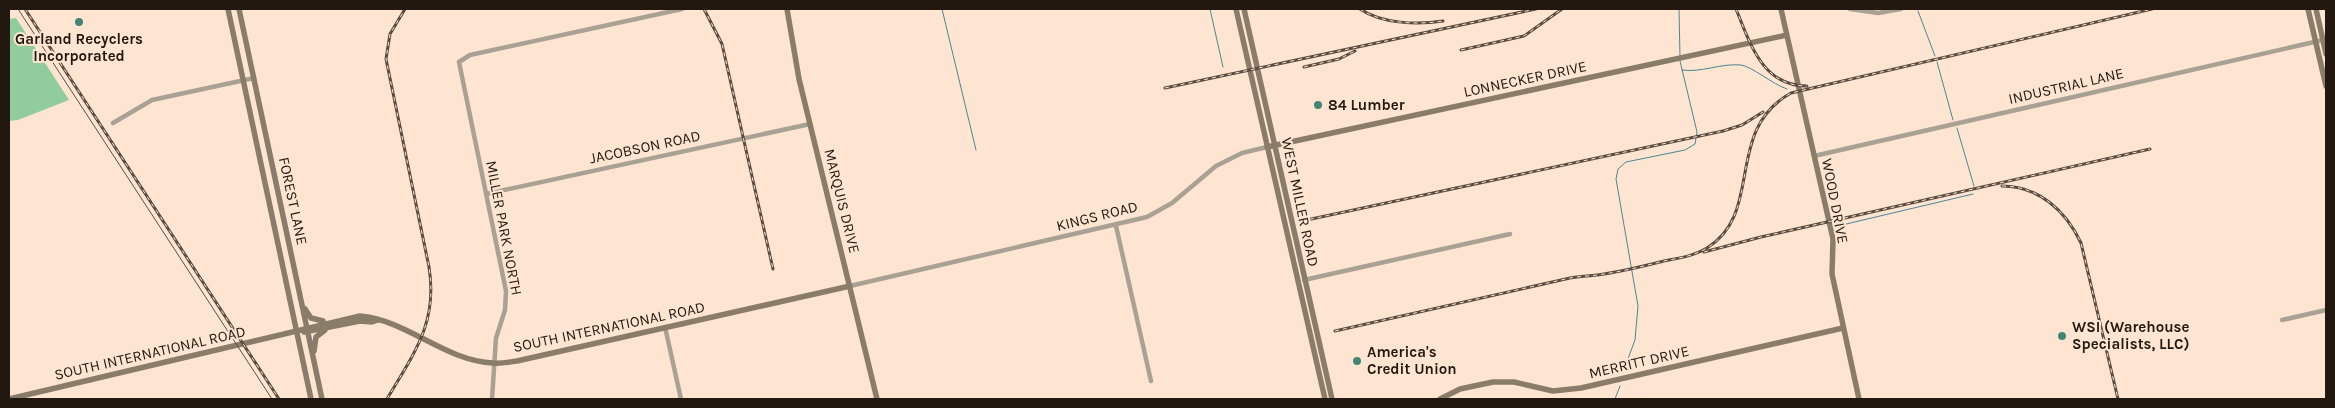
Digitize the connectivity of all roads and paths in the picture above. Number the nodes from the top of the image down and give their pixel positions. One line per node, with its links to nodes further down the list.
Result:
1 (228, 9): 17 (street, FOREST LANE)
2 (239, 9): 16 (street, FOREST LANE)
3 (682, 9): 26 (street, MILLER PARK NORTH)
4 (786, 9): 20 (street, MARQUIS DRIVE)
5 (1236, 9): 24 (street, WEST MILLER ROAD)
6 (1244, 9): 23 (street, WEST MILLER ROAD)
7 (1781, 9): 12 (street, WOOD DRIVE)
8 (1850, 9): 9 (street)
9 (1900, 9)
10 (2308, 9): 14 (street)
11 (2316, 9): 13 (street)
12 (1787, 35): 23 (street, LONNECKER DRIVE); 25 (street, WOOD DRIVE)
13 (2323, 40): 14 (street, INDUSTRIAL LANE); 15 (street)
14 (2316, 41): 18 (street); 25 (street, INDUSTRIAL LANE)
15 (2326, 54)
16 (254, 78): 17 (street); 21 (street, FOREST LANE)
17 (243, 80): 19 (street); 22 (street, FOREST LANE)
18 (2326, 86)
19 (113, 123)
20 (810, 124): 26 (street, JACOBSON ROAD); 32 (street, MARQUIS DRIVE)
21 (266, 136): 22 (street); 29 (street, FOREST LANE)
22 (255, 138): 30 (street, FOREST LANE)
23 (1274, 145): 24 (street, LONNECKER DRIVE); 31 (street, WEST MILLER ROAD)
24 (1268, 147): 27 (street, KINGS ROAD); 31 (street, WEST MILLER ROAD)
25 (1814, 156): 38 (street, WOOD DRIVE)
26 (486, 194): 42 (street, MILLER PARK NORTH)
27 (1116, 226): 32 (street, KINGS ROAD); 43 (street)
28 (1510, 234): 31 (street)
29 (289, 242): 30 (street); 33 (street, FOREST LANE)
30 (278, 245): 40 (street, FOREST LANE)
31 (1301, 280): 50 (street, WEST MILLER ROAD); 51 (street, WEST MILLER ROAD)
32 (850, 286): 37 (street, SOUTH INTERNATIONAL ROAD); 49 (street, MARQUIS DRIVE)
33 (303, 306): 36 (street); 39 (street, FOREST LANE)
34 (2326, 310): 35 (street)
35 (2282, 320)
36 (331, 324): 39 (street, SOUTH INTERNATIONAL ROAD); 41 (street); 42 (street, SOUTH INTERNATIONAL ROAD)
37 (665, 327): 42 (street, SOUTH INTERNATIONAL ROAD); 48 (street)
38 (1843, 328): 52 (street, MERRITT DRIVE); 53 (street, WOOD DRIVE)
39 (308, 330): 40 (street, SOUTH INTERNATIONAL ROAD); 41 (street, FOREST LANE)
40 (296, 332): 44 (street, SOUTH INTERNATIONAL ROAD); 45 (street, FOREST LANE)
41 (314, 361): 46 (street, FOREST LANE)
42 (494, 363): 47 (street, MILLER PARK NORTH)
43 (1151, 381)
44 (9, 399)
45 (311, 399)
46 (322, 399)
47 (492, 399)
48 (682, 399)
49 (877, 399)
50 (1325, 399)
51 (1332, 399)
52 (1440, 399)
53 (1859, 399)

